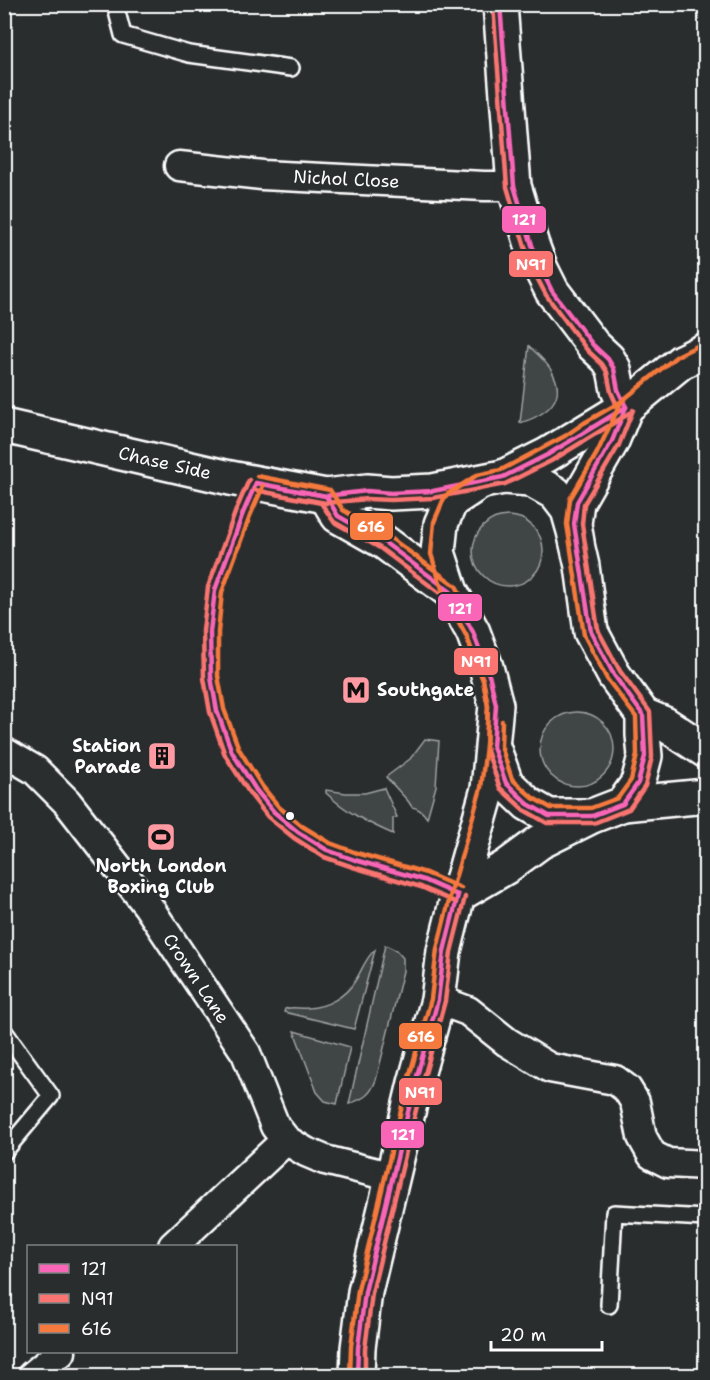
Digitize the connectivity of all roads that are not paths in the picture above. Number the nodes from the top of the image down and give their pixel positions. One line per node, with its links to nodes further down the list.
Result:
1 (115, 4): 3 (lane)
2 (500, 4): 5 (main road)
3 (291, 68)
4 (179, 166): 5 (street, Nichol Close)
5 (514, 186): 7 (main road)
6 (705, 350): 7 (main road)
7 (626, 407): 9 (main road); 12 (main road)
8 (4, 426): 10 (main road, Chase Side)
9 (492, 479): 11 (main road, Chase Side); 12 (main road); 13 (main road)
10 (255, 483): 11 (main road, Chase Side); 21 (lane)
11 (326, 496): 13 (main road)
12 (582, 566): 14 (main road)
13 (451, 592): 15 (main road)
14 (643, 715): 16 (main road); 19 (main road)
15 (493, 747): 20 (main road); 21 (main road)
16 (705, 751)
17 (4, 752): 24 (street, Crown Lane)
18 (705, 796): 19 (main road)
19 (623, 804): 20 (main road)
20 (592, 816): 21 (main road)
21 (458, 895): 22 (main road)
22 (438, 1000): 26 (street); 27 (main road)
23 (4, 1030): 25 (lane)
24 (286, 1140): 27 (street, Crown Lane); 29 (street)
25 (4, 1152)
26 (705, 1165)
27 (393, 1177): 33 (main road)
28 (705, 1218): 30 (lane)
29 (174, 1245)
30 (609, 1305)
31 (60, 1353): 32 (street)
32 (32, 1376)
33 (357, 1376)

